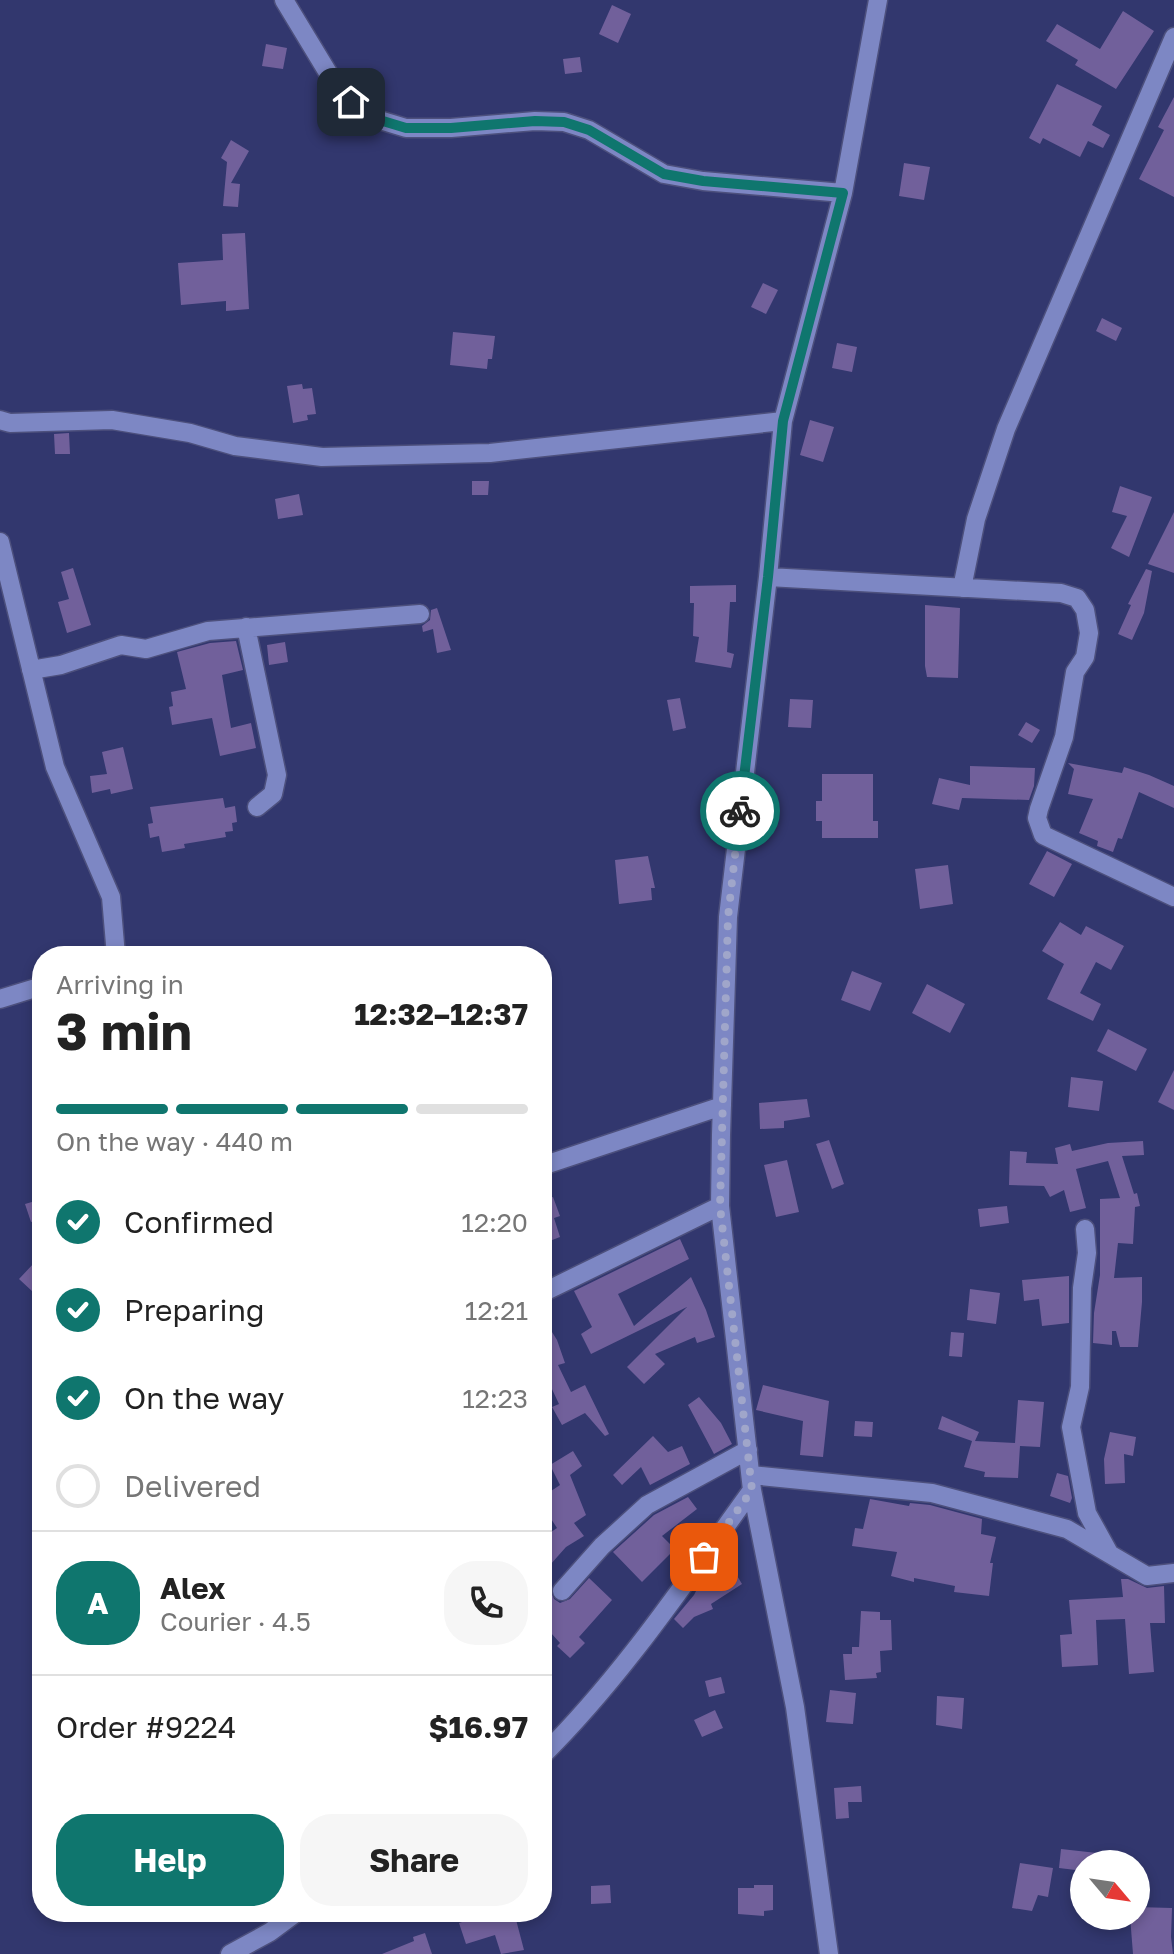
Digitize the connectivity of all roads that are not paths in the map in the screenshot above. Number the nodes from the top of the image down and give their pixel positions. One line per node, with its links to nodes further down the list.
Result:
1 (284, 0): 4 (street)
2 (878, 0): 4 (street)
3 (1174, 37): 9 (street)
4 (843, 193): 6 (street)
5 (0, 420): 6 (street)
6 (783, 421): 8 (street)
7 (0, 542): 10 (street)
8 (768, 577): 9 (street); 21 (street)
9 (962, 588): 16 (street)
10 (6, 600): 13 (street)
11 (420, 614): 12 (street)
12 (246, 627): 13 (street); 14 (street)
13 (31, 670): 15 (street)
14 (257, 807)
15 (111, 897): 17 (street); 18 (street)
16 (1174, 897)
17 (115, 946)
18 (115, 946)
19 (32, 989): 20 (street)
20 (0, 999)
21 (722, 1106): 22 (street); 23 (street)
22 (552, 1163)
23 (720, 1206): 25 (street); 26 (street)
24 (1085, 1229): 28 (street)
25 (552, 1288)
26 (748, 1450): 27 (street); 30 (street)
27 (752, 1482): 28 (street); 31 (street); 34 (street)
28 (1109, 1553): 29 (street)
29 (1174, 1573)
30 (562, 1591)
31 (552, 1746)
32 (284, 1922): 33 (street)
33 (230, 1954)
34 (829, 1954)

